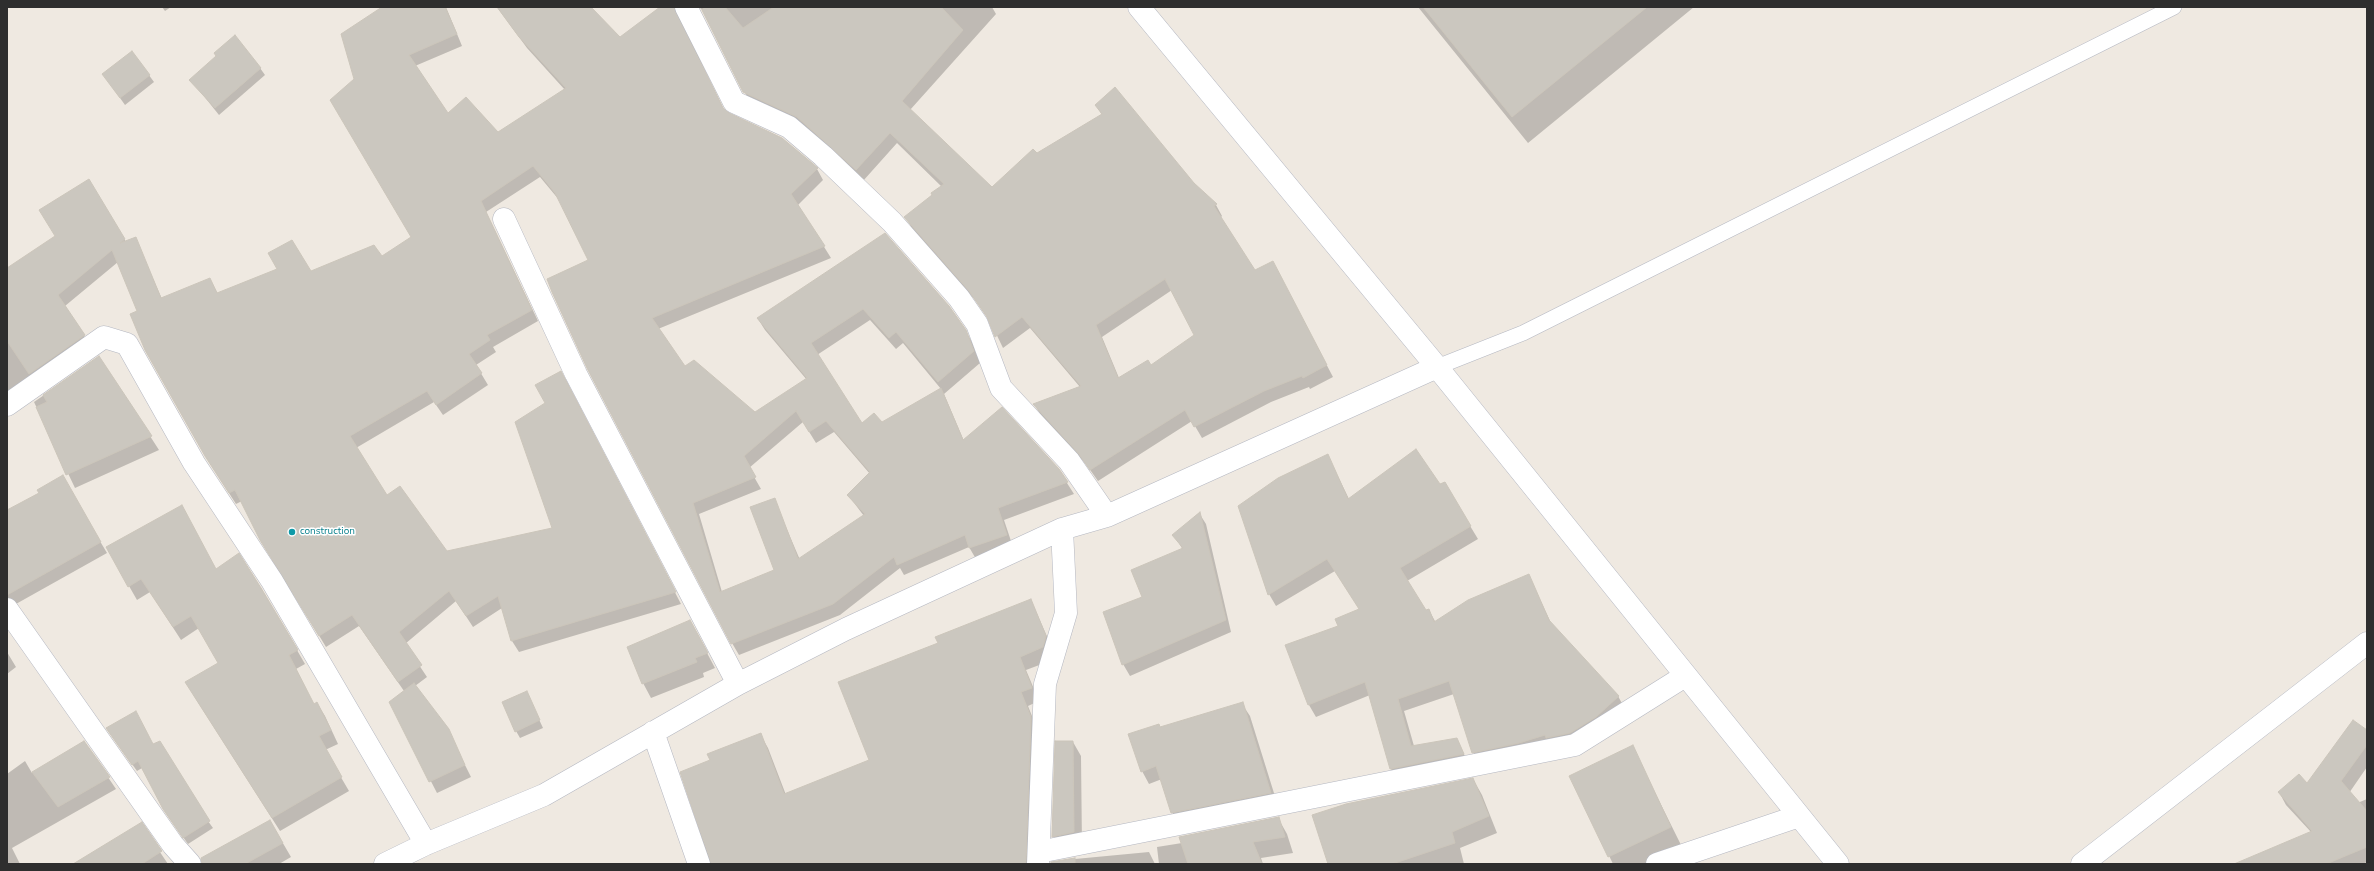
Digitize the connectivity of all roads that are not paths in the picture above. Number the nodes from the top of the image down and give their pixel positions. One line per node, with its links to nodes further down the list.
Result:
1 (686, 7): 7 (street)
2 (1139, 7): 5 (street)
3 (2174, 7): 5 (lane)
4 (504, 218): 12 (street)
5 (1437, 368): 7 (street); 11 (street)
6 (7, 404): 15 (street)
7 (1107, 516): 8 (street)
8 (1062, 529): 12 (street); 16 (street)
9 (7, 609): 17 (street)
10 (2367, 643): 22 (street)
11 (1685, 676): 14 (street); 16 (street)
12 (738, 684): 13 (street)
13 (654, 732): 15 (street); 19 (street)
14 (1799, 816): 20 (street); 21 (street)
15 (426, 844): 18 (street)
16 (1038, 858)
17 (190, 864)
18 (385, 864)
19 (699, 864)
20 (1658, 864)
21 (1838, 864)
22 (2082, 864)

